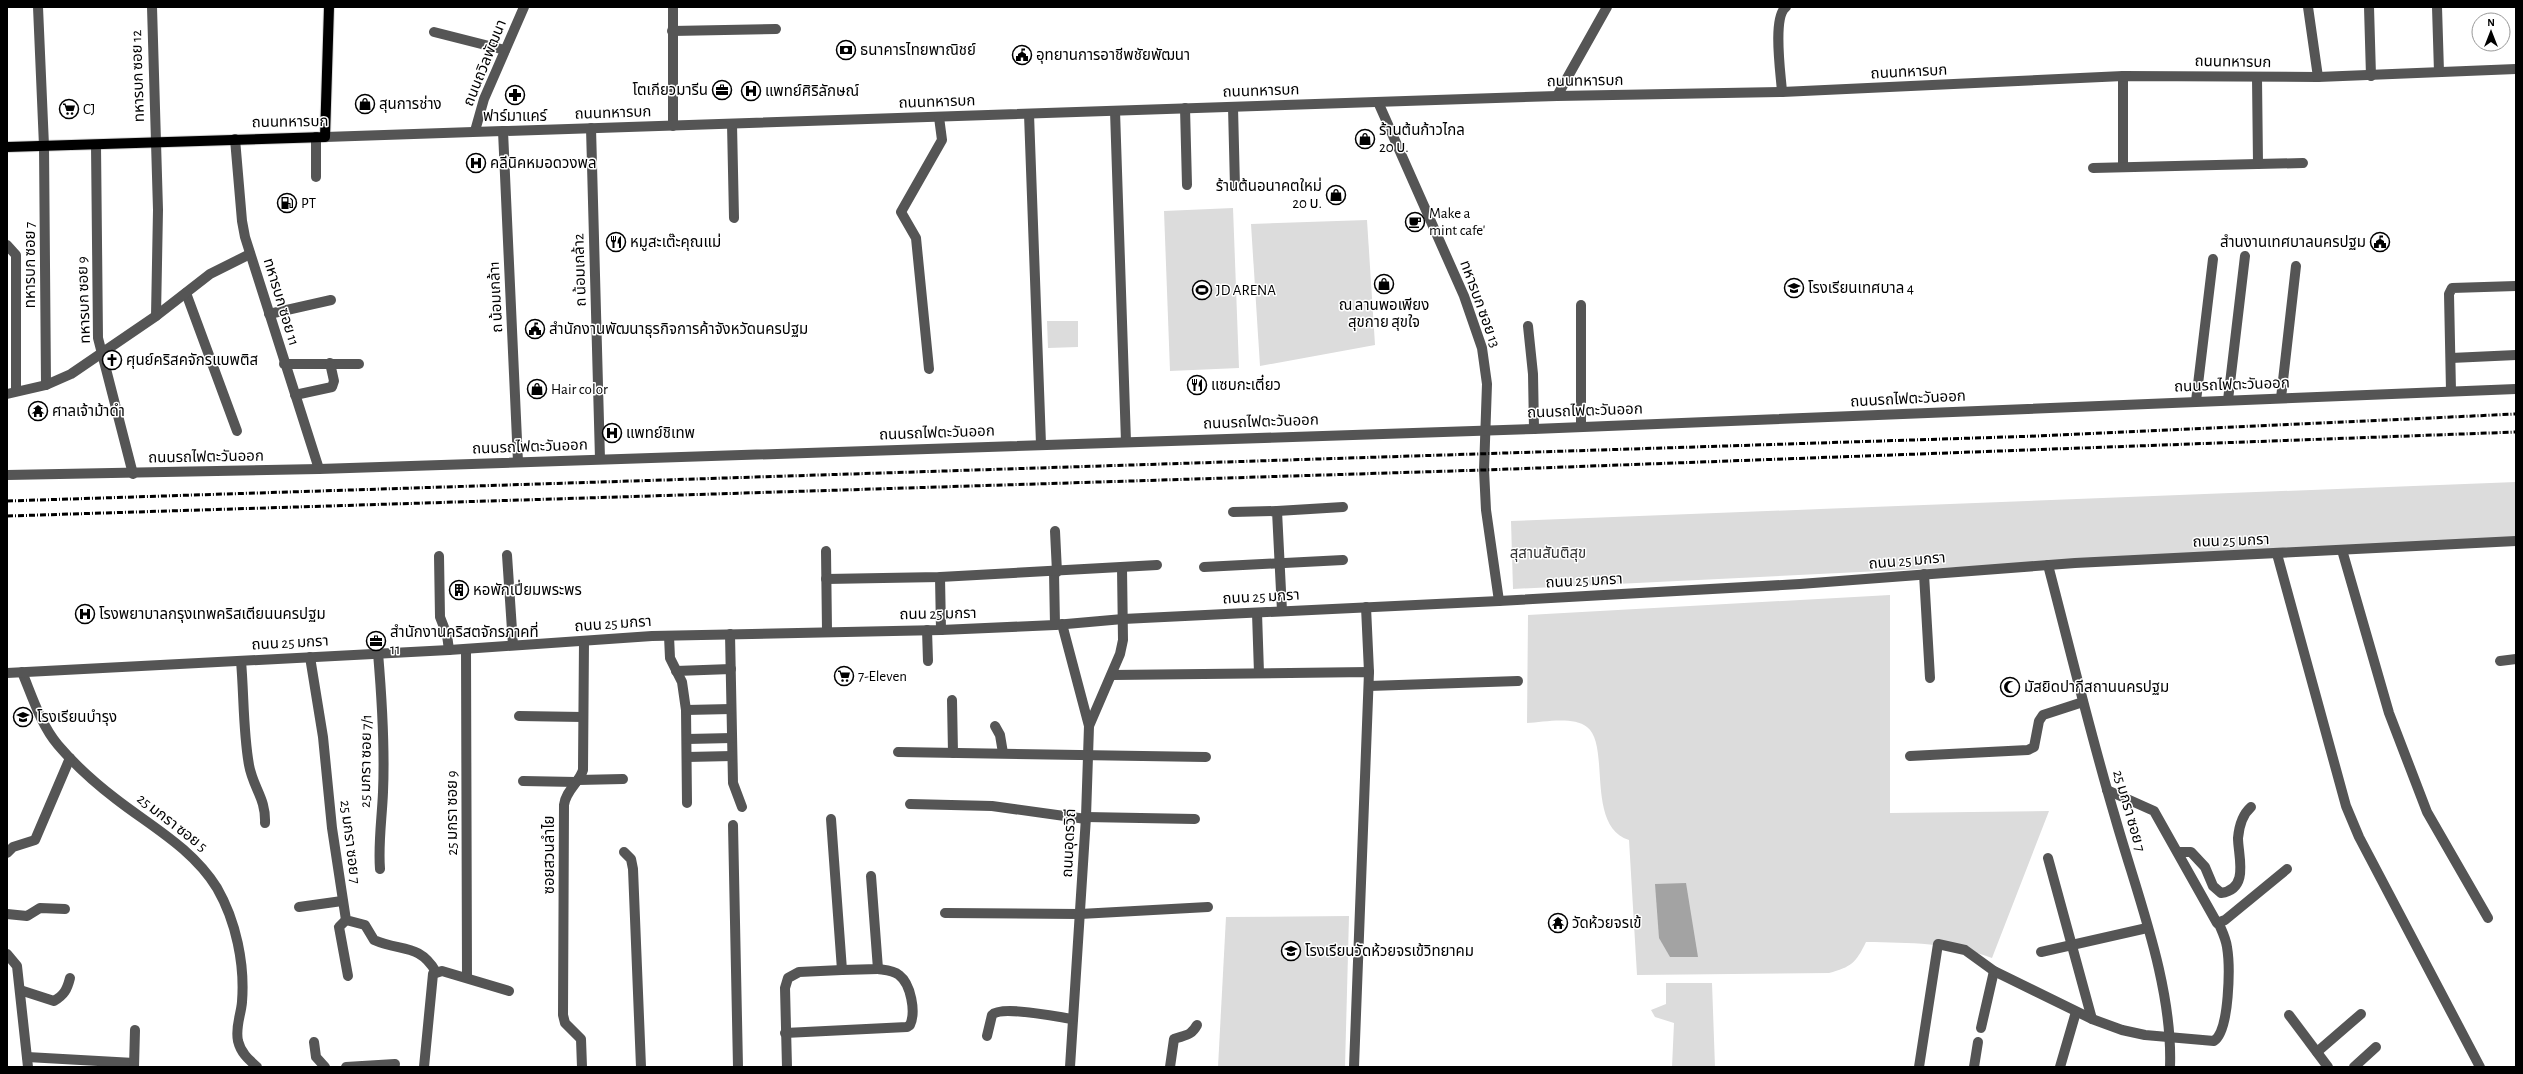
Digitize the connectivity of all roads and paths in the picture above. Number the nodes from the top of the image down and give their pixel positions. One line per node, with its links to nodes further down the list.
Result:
1 (38, 7): 38 (street, ทหารบก ซอย 7)
2 (152, 7): 36 (street, ทหารบก ซอย 12)
3 (329, 7): 34 (main road)
4 (524, 7): 14 (street, ถนนถวิลพัฒนา)
5 (673, 7): 12 (street)
6 (1607, 7): 22 (street)
7 (1786, 7): 21 (street)
8 (2308, 7): 20 (street)
9 (2368, 7): 18 (street)
10 (2437, 7): 16 (street)
11 (776, 29): 12 (street)
12 (672, 31): 30 (street)
13 (434, 32): 14 (street)
14 (505, 50): 32 (street, ถนนถวิลพัฒนา)
15 (2516, 69): 16 (street, ถนนทหารบก)
16 (2439, 72): 18 (street, ถนนทหารบก)
17 (2123, 76): 19 (street, ถนนทหารบก); 21 (street, ถนนทหารบก); 42 (street)
18 (2370, 76): 20 (street, ถนนทหารบก)
19 (2257, 78): 20 (street, ถนนทหารบก); 41 (street)
20 (2318, 78)
21 (1782, 92): 22 (street, ถนนทหารบก)
22 (1557, 96): 23 (street, ถนนทหารบก)
23 (1378, 102): 24 (street, ถนนทหารบก); 78 (street, ทหารบก ซอย 13)
24 (1233, 107): 25 (street, ถนนทหารบก); 46 (street)
25 (1185, 108): 26 (street, ถนนทหารบก); 45 (street)
26 (1115, 111): 27 (street, ถนนทหารบก); 79 (street)
27 (1030, 114): 28 (street, ถนนทหารบก); 80 (street)
28 (939, 117): 29 (street, ถนนทหารบก); 66 (street)
29 (732, 124): 30 (street, ถนนทหารบก); 47 (street)
30 (673, 126): 31 (street, ถนนทหารบก)
31 (591, 128): 33 (street, ถนนทหารบก); 81 (street, ถ น้อมเกล้า2)
32 (475, 131): 33 (street, ถนนทหารบก); 34 (street, ถนนทหารบก)
33 (503, 131): 82 (street, ถ น้อมเกล้า1)
34 (320, 137): 35 (main road, ถนนทหารบก); 44 (street)
35 (235, 139): 36 (main road, ถนนทหารบก); 49 (street, ทหารบก ซอย 11)
36 (156, 144): 37 (main road, ถนนทหารบก); 58 (street, ทหารบก ซอย 12)
37 (96, 145): 38 (main road, ถนนทหารบก); 60 (street, ทหารบก ซอย 9)
38 (44, 146): 39 (main road, ถนนทหารบก); 67 (street, ทหารบก ซอย 7)
39 (7, 147)
40 (2303, 163): 41 (street)
41 (2258, 164): 42 (street)
42 (2123, 167): 43 (street)
43 (2094, 168)
44 (316, 177)
45 (1187, 185)
46 (1235, 187)
47 (734, 218)
48 (7, 246): 70 (street)
49 (250, 254): 54 (street); 57 (street, ทหารบก ซอย 11)
50 (2245, 256): 73 (street)
51 (2213, 259): 74 (street)
52 (2296, 266): 72 (street)
53 (2516, 286): 62 (street)
54 (186, 293): 58 (street); 77 (street)
55 (331, 300): 57 (street)
56 (1581, 305): 75 (street)
57 (269, 314): 64 (street, ทหารบก ซอย 11)
58 (156, 316): 60 (street)
59 (1528, 326): 76 (street)
60 (102, 351): 67 (street); 84 (street, ทหารบก ซอย 9)
61 (2516, 355): 62 (street)
62 (2451, 358): 69 (street)
63 (330, 363): 64 (street); 65 (street); 71 (street)
64 (284, 364): 71 (street, ทหารบก ซอย 11)
65 (359, 364)
66 (930, 369)
67 (46, 385): 70 (street)
68 (2516, 389): 69 (street, ถนนรถไฟตะวันออก)
69 (2451, 391): 72 (street, ถนนรถไฟตะวันออก)
70 (12, 393)
71 (295, 395): 83 (street, ทหารบก ซอย 11)
72 (2281, 398): 73 (street, ถนนรถไฟตะวันออก)
73 (2228, 400): 74 (street, ถนนรถไฟตะวันออก)
74 (2196, 401): 75 (street, ถนนรถไฟตะวันออก)
75 (1580, 427): 76 (street, ถนนรถไฟตะวันออก)
76 (1534, 429): 78 (street, ถนนรถไฟตะวันออก)
77 (236, 430)
78 (1485, 430): 79 (street, ถนนรถไฟตะวันออก); 106 (street, ทหารบก ซอย 13)
79 (1126, 442): 80 (street, ถนนรถไฟตะวันออก)
80 (1041, 444): 81 (street, ถนนรถไฟตะวันออก)
81 (600, 459): 82 (street, ถนนรถไฟตะวันออก)
82 (518, 462): 83 (street, ถนนรถไฟตะวันออก)
83 (319, 470): 84 (street, ถนนรถไฟตะวันออก)
84 (132, 474): 85 (street, ถนนรถไฟตะวันออก)
85 (7, 476)
86 (1343, 507): 87 (street)
87 (1277, 511): 88 (street); 97 (street)
88 (1233, 512)
89 (1055, 531): 102 (street, ถนนอุดรวิถี)
90 (2516, 541): 91 (street, ถนน 25 มกรา)
91 (2342, 550): 93 (street, ถนน 25 มกรา); 183 (street)
92 (826, 551): 105 (street)
93 (2278, 554): 98 (street, ถนน 25 มกรา); 235 (street)
94 (507, 555): 118 (street)
95 (439, 556): 120 (street)
96 (1343, 560): 97 (street)
97 (1279, 563): 100 (street); 108 (street)
98 (2048, 564): 103 (street, ถนน 25 มกรา); 138 (street, 25 มกรา ซอย 7)
99 (1157, 565): 101 (street)
100 (1204, 567)
101 (1122, 568): 102 (street); 110 (street)
102 (1056, 572): 104 (street); 111 (street, ถนนอุดรวิถี)
103 (1924, 574): 106 (street, ถนน 25 มกรา); 134 (street)
104 (940, 577): 105 (street); 114 (street)
105 (826, 579): 112 (street)
106 (1499, 601): 107 (street, ถนน 25 มกรา)
107 (1366, 607): 108 (street, ถนน 25 มกรา); 130 (street)
108 (1282, 611): 109 (street, ถนน 25 มกรา)
109 (1257, 613): 110 (street, ถนน 25 มกรา); 132 (street)
110 (1123, 619): 111 (street, ถนน 25 มกรา); 133 (street)
111 (1058, 624): 114 (street, ถนน 25 มกรา); 144 (street, ถนนอุดรวิถี)
112 (827, 630): 113 (street, ถนน 25 มกรา); 115 (street, ถนน 25 มกรา)
113 (927, 630): 114 (street, ถนน 25 มกรา); 126 (street)
114 (941, 630)
115 (730, 634): 116 (street, ถนน 25 มกรา); 127 (street)
116 (669, 636): 117 (street, ถนน 25 มกรา); 128 (street)
117 (584, 641): 118 (street, ถนน 25 มกรา); 142 (street, ซอยสวนลำไย)
118 (513, 646): 119 (street, ถนน 25 มกรา)
119 (466, 649): 120 (street, ถนน 25 มกรา); 195 (street, 25 มกรา ซอย 9)
120 (449, 650): 121 (street, ถนน 25 มกรา)
121 (378, 654): 122 (street, ถนน 25 มกรา); 173 (street, 25 มกรา ซอย 7/1)
122 (310, 657): 124 (street, ถนน 25 มกรา); 176 (street, 25 มกรา ซอย 7)
123 (2516, 659): 125 (street)
124 (241, 661): 129 (street, ถนน 25 มกรา); 167 (street)
125 (2500, 661)
126 (928, 662)
127 (731, 670): 128 (street); 139 (street)
128 (676, 671): 140 (street)
129 (22, 672): 131 (street, ถนน 25 มกรา); 155 (street, 25 มกรา ซอย 5)
130 (1369, 672): 132 (street); 136 (street)
131 (7, 673)
132 (1259, 673): 133 (street)
133 (1112, 675): 144 (street)
134 (1930, 678)
135 (1518, 681): 136 (street)
136 (1369, 686): 228 (street)
137 (952, 700): 148 (street)
138 (2083, 702): 153 (street); 159 (street, 25 มกรา ซอย 7)
139 (731, 709): 140 (street); 145 (street)
140 (686, 710): 146 (street)
141 (519, 716): 142 (street)
142 (583, 717): 158 (street, ซอยสวนลำไย)
143 (994, 726): 149 (street)
144 (1089, 726): 150 (street, ถนนอุดรวิถี)
145 (732, 738): 146 (street); 152 (street)
146 (686, 739): 151 (street)
147 (898, 752): 148 (street)
148 (953, 753): 149 (street)
149 (1003, 753): 150 (street)
150 (1087, 754): 154 (street); 164 (street, ถนนอุดรวิถี)
151 (686, 756): 152 (street); 160 (street)
152 (732, 756): 162 (street)
153 (1910, 756)
154 (1206, 757)
155 (70, 758): 171 (street); 218 (street, 25 มกรา ซอย 5)
156 (623, 779): 158 (street)
157 (523, 780): 158 (street)
158 (577, 781): 222 (street, ซอยสวนลำไย)
159 (2107, 790): 170 (street); 186 (street, 25 มกรา ซอย 7)
160 (687, 804)
161 (910, 804): 164 (street)
162 (742, 806)
163 (2250, 806): 170 (street)
164 (1086, 818): 166 (street); 182 (street, ถนนอุดรวิถี)
165 (830, 819): 191 (street)
166 (1195, 819)
167 (265, 822)
168 (733, 825): 224 (street)
169 (624, 852): 223 (street)
170 (2178, 852): 185 (street)
171 (7, 853)
172 (2048, 858): 187 (street)
173 (380, 869)
174 (2287, 869): 185 (street)
175 (870, 876): 190 (street)
176 (342, 901): 177 (street); 184 (street, 25 มกรา ซอย 7)
177 (299, 907)
178 (1208, 907): 182 (street)
179 (65, 909): 181 (street)
180 (946, 913): 182 (street)
181 (7, 914)
182 (1080, 914): 202 (street, ถนนอุดรวิถี)
183 (2488, 918)
184 (346, 920): 193 (street); 194 (street)
185 (2219, 924): 209 (street)
186 (2147, 928): 187 (street); 209 (street, 25 มกรา ซอย 7)
187 (2072, 945): 188 (street); 203 (street)
188 (2041, 952)
189 (7, 954): 197 (street)
190 (878, 969): 191 (street); 207 (street)
191 (842, 970): 207 (street)
192 (1994, 971): 199 (street); 205 (street); 229 (street)
193 (436, 972): 195 (street); 221 (street)
194 (348, 976)
195 (467, 977): 198 (street)
196 (70, 978): 197 (street)
197 (20, 990): 214 (street)
198 (509, 991)
199 (2076, 1012): 203 (street); 231 (street)
200 (2361, 1014): 213 (street)
201 (2289, 1015): 213 (street)
202 (1073, 1019): 208 (street); 226 (street, ถนนอุดรวิถี)
203 (2092, 1019): 209 (street)
204 (1197, 1024): 227 (street)
205 (1981, 1028)
206 (135, 1030): 216 (street)
207 (785, 1033): 225 (street)
208 (986, 1036)
209 (2171, 1037): 232 (street, 25 มกรา ซอย 7)
210 (314, 1042): 219 (street)
211 (1978, 1042): 230 (street)
212 (2376, 1047): 234 (street)
213 (2317, 1052): 233 (street)
214 (27, 1056): 216 (street); 217 (street)
215 (395, 1064): 220 (street)
216 (134, 1065)
217 (28, 1067)
218 (257, 1067)
219 (325, 1067)
220 (346, 1067)
221 (424, 1067)
222 (582, 1067)
223 (642, 1067)
224 (738, 1067)
225 (787, 1067)
226 (1070, 1067)
227 (1170, 1067)
228 (1354, 1067)
229 (1919, 1067)
230 (1974, 1067)
231 (2060, 1067)
232 (2170, 1067)
233 (2328, 1067)
234 (2354, 1067)
235 (2480, 1067)

